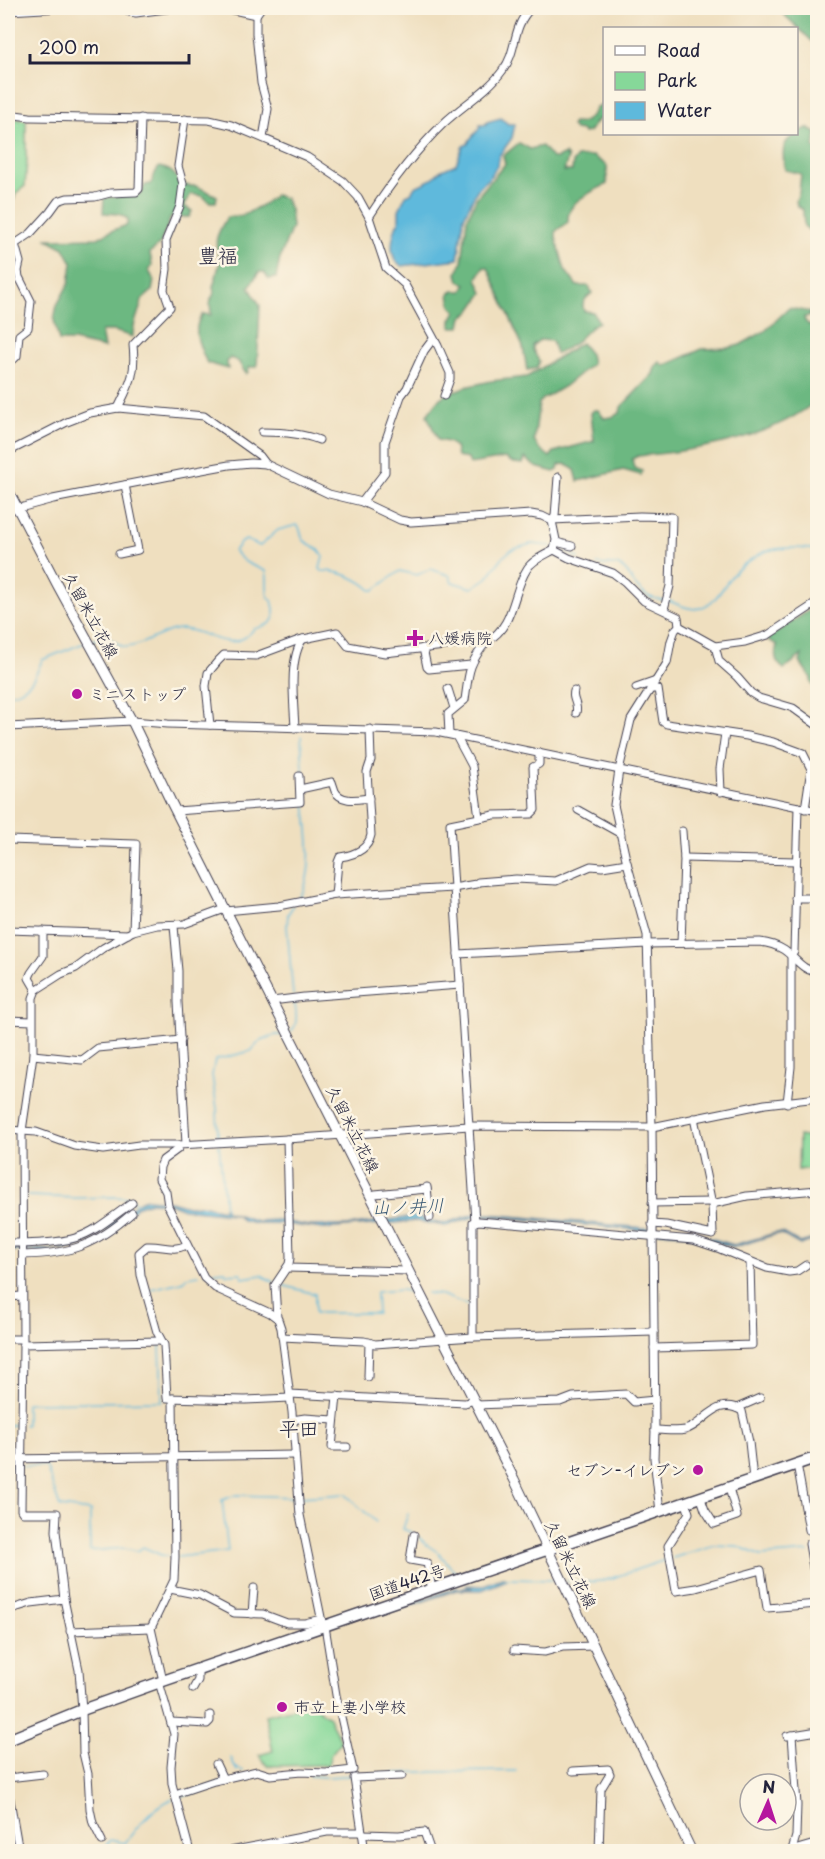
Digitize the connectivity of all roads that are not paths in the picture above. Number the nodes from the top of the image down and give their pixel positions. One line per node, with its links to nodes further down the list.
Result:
1 (61, 8): 7 (street)
2 (120, 8): 3 (street)
3 (174, 8)
4 (224, 8): 8 (street)
5 (261, 8): 8 (street)
6 (531, 8): 13 (street)
7 (8, 11)
8 (256, 15): 12 (street)
9 (8, 114): 10 (street)
10 (141, 118): 11 (street); 15 (street)
11 (185, 119): 12 (street); 17 (street)
12 (262, 138): 13 (street)
13 (369, 217): 14 (street)
14 (433, 339): 16 (street); 25 (street)
15 (8, 360)
16 (444, 396)
17 (118, 408): 20 (street); 21 (street)
18 (262, 432): 19 (street)
19 (319, 440)
20 (8, 452)
21 (266, 464): 23 (street); 25 (street)
22 (558, 477): 27 (street)
23 (125, 485): 26 (street); 31 (street)
24 (8, 490): 26 (main road, 久留米立花線)
25 (362, 502): 27 (street)
26 (16, 509): 47 (main road, 久留米立花線)
27 (552, 521): 28 (street); 33 (street)
28 (556, 542): 29 (street); 30 (street)
29 (572, 546)
30 (554, 550): 33 (street); 36 (street)
31 (119, 554)
32 (818, 602): 37 (street)
33 (664, 609): 34 (street)
34 (679, 626): 37 (street); 40 (street)
35 (303, 639): 38 (street); 48 (street); 51 (street)
36 (487, 641): 38 (street); 39 (street)
37 (715, 646): 49 (street)
38 (423, 648): 39 (street)
39 (471, 665): 45 (street)
40 (656, 681): 41 (street); 43 (street)
41 (636, 688)
42 (448, 689): 45 (street)
43 (650, 689): 53 (street); 56 (street)
44 (574, 691): 46 (street)
45 (454, 708): 54 (street)
46 (576, 713)
47 (132, 721): 48 (street); 50 (street); 63 (main road, 久留米立花線)
48 (210, 725): 51 (street)
49 (818, 726)
50 (8, 727)
51 (295, 728): 52 (street)
52 (370, 729): 54 (street); 60 (street)
53 (725, 733): 59 (street); 61 (street)
54 (452, 735): 55 (street); 65 (street)
55 (539, 753): 56 (street); 65 (street)
56 (619, 770): 59 (street); 67 (street)
57 (299, 776): 58 (street)
58 (300, 789): 60 (street); 63 (street)
59 (721, 792): 61 (street)
60 (369, 798): 73 (street)
61 (802, 808): 64 (street); 70 (street)
62 (578, 810): 67 (street)
63 (176, 811): 76 (main road, 久留米立花線)
64 (818, 811)
65 (479, 817): 72 (street)
66 (682, 831): 69 (street)
67 (621, 834): 71 (street)
68 (8, 840): 80 (street)
69 (684, 858): 70 (street); 82 (street)
70 (796, 861): 74 (street)
71 (627, 863): 72 (street); 81 (street)
72 (453, 888): 73 (street); 83 (street)
73 (335, 895): 76 (street)
74 (795, 898): 75 (street); 84 (street)
75 (818, 898)
76 (226, 910): 77 (street); 88 (main road, 久留米立花線)
77 (174, 926): 80 (street); 91 (street)
78 (8, 930): 79 (street)
79 (43, 932): 80 (street); 87 (street)
80 (131, 933): 87 (street)
81 (647, 944): 82 (street); 83 (street); 97 (street)
82 (681, 944): 84 (street)
83 (458, 954): 86 (street)
84 (791, 956): 85 (street); 94 (street)
85 (818, 972)
86 (460, 985): 88 (street); 96 (street)
87 (36, 990): 90 (street)
88 (272, 1001): 100 (main road, 久留米立花線)
89 (8, 1020): 90 (street)
90 (32, 1021): 92 (street)
91 (181, 1040): 92 (street); 102 (street)
92 (33, 1055): 99 (street)
93 (818, 1098): 94 (street)
94 (787, 1102): 95 (street)
95 (694, 1118): 97 (street); 107 (street)
96 (469, 1126): 97 (street); 100 (street); 110 (street)
97 (652, 1127): 106 (street)
98 (8, 1130): 99 (street)
99 (22, 1131): 102 (street); 114 (street)
100 (339, 1135): 101 (street); 104 (main road, 久留米立花線)
101 (287, 1139): 102 (street); 119 (street)
102 (182, 1144): 115 (street)
103 (818, 1190): 107 (street)
104 (370, 1196): 109 (street); 120 (main road, 久留米立花線)
105 (132, 1203): 114 (street)
106 (652, 1203): 107 (street); 111 (street)
107 (712, 1203): 111 (street)
108 (132, 1213): 116 (street)
109 (430, 1218)
110 (475, 1222): 112 (street); 126 (street)
111 (652, 1224): 112 (street)
112 (652, 1236): 117 (street); 124 (street)
113 (8, 1243): 114 (street)
114 (23, 1243): 116 (street)
115 (187, 1245): 123 (street); 130 (street)
116 (23, 1255): 121 (street)
117 (750, 1262): 118 (street); 132 (street)
118 (806, 1265)
119 (287, 1268): 120 (street); 123 (street)
120 (409, 1271): 127 (main road, 久留米立花線)
121 (22, 1296): 122 (street); 129 (street)
122 (8, 1297)
123 (277, 1318): 125 (street)
124 (654, 1332): 126 (street); 132 (street)
125 (282, 1337): 131 (street); 134 (street)
126 (473, 1337): 127 (street)
127 (442, 1339): 131 (street); 139 (main road, 久留米立花線)
128 (8, 1340): 129 (street)
129 (22, 1341): 130 (street); 149 (street)
130 (160, 1341): 136 (street)
131 (369, 1342): 133 (street)
132 (654, 1347): 138 (street)
133 (368, 1377)
134 (290, 1396): 135 (street); 136 (street); 141 (street)
135 (337, 1396): 139 (street); 142 (street)
136 (173, 1398): 146 (street)
137 (760, 1398): 140 (street)
138 (655, 1401): 139 (street); 143 (street)
139 (475, 1402): 159 (main road, 久留米立花線)
140 (737, 1408): 143 (street); 151 (street)
141 (292, 1420): 142 (street); 145 (street)
142 (334, 1420): 144 (street)
143 (655, 1430): 155 (street)
144 (347, 1447)
145 (295, 1455): 146 (street); 168 (street)
146 (174, 1457): 149 (street); 161 (street)
147 (818, 1457): 150 (highway, 国道442号)
148 (8, 1459): 149 (street)
149 (21, 1459): 164 (street)
150 (797, 1464): 151 (highway, 国道442号); 156 (street)
151 (753, 1479): 152 (highway, 国道442号)
152 (729, 1488): 153 (highway, 国道442号); 153 (street)
153 (701, 1498): 154 (highway, 国道442号)
154 (686, 1503): 155 (highway, 国道442号); 165 (street)
155 (660, 1512): 159 (highway, 国道442号)
156 (809, 1530)
157 (414, 1535): 162 (street)
158 (818, 1543): 163 (street)
159 (549, 1549): 162 (highway, 国道442号); 171 (main road, 久留米立花線)
160 (254, 1588): 167 (street)
161 (170, 1589): 167 (street); 169 (street)
162 (432, 1589): 168 (highway, 国道442号)
163 (818, 1597)
164 (64, 1599): 166 (street); 170 (street)
165 (818, 1604)
166 (8, 1610)
167 (252, 1614): 168 (street)
168 (323, 1624): 173 (highway, 国道442号); 186 (street)
169 (151, 1628): 170 (street); 174 (street)
170 (70, 1631): 176 (street)
171 (593, 1646): 172 (street); 199 (main road, 久留米立花線)
172 (514, 1650)
173 (198, 1670): 174 (highway, 国道442号); 175 (street)
174 (161, 1682): 176 (highway, 国道442号); 178 (street)
175 (193, 1689)
176 (82, 1710): 180 (highway, 国道442号); 191 (street)
177 (210, 1715): 178 (street)
178 (171, 1722): 188 (street)
179 (818, 1731): 200 (street)
180 (8, 1740)
181 (216, 1764): 186 (street)
182 (573, 1771): 198 (street)
183 (43, 1774): 185 (street)
184 (402, 1776): 190 (street)
185 (8, 1778)
186 (223, 1779): 188 (street)
187 (8, 1788): 189 (street)
188 (176, 1797): 194 (street)
189 (11, 1831): 193 (street)
190 (362, 1833): 195 (street); 196 (street); 197 (street)
191 (102, 1841)
192 (818, 1843): 200 (street)
193 (20, 1851)
194 (190, 1851)
195 (225, 1851)
196 (365, 1851)
197 (431, 1851)
198 (598, 1851)
199 (692, 1851)
200 (789, 1851)

